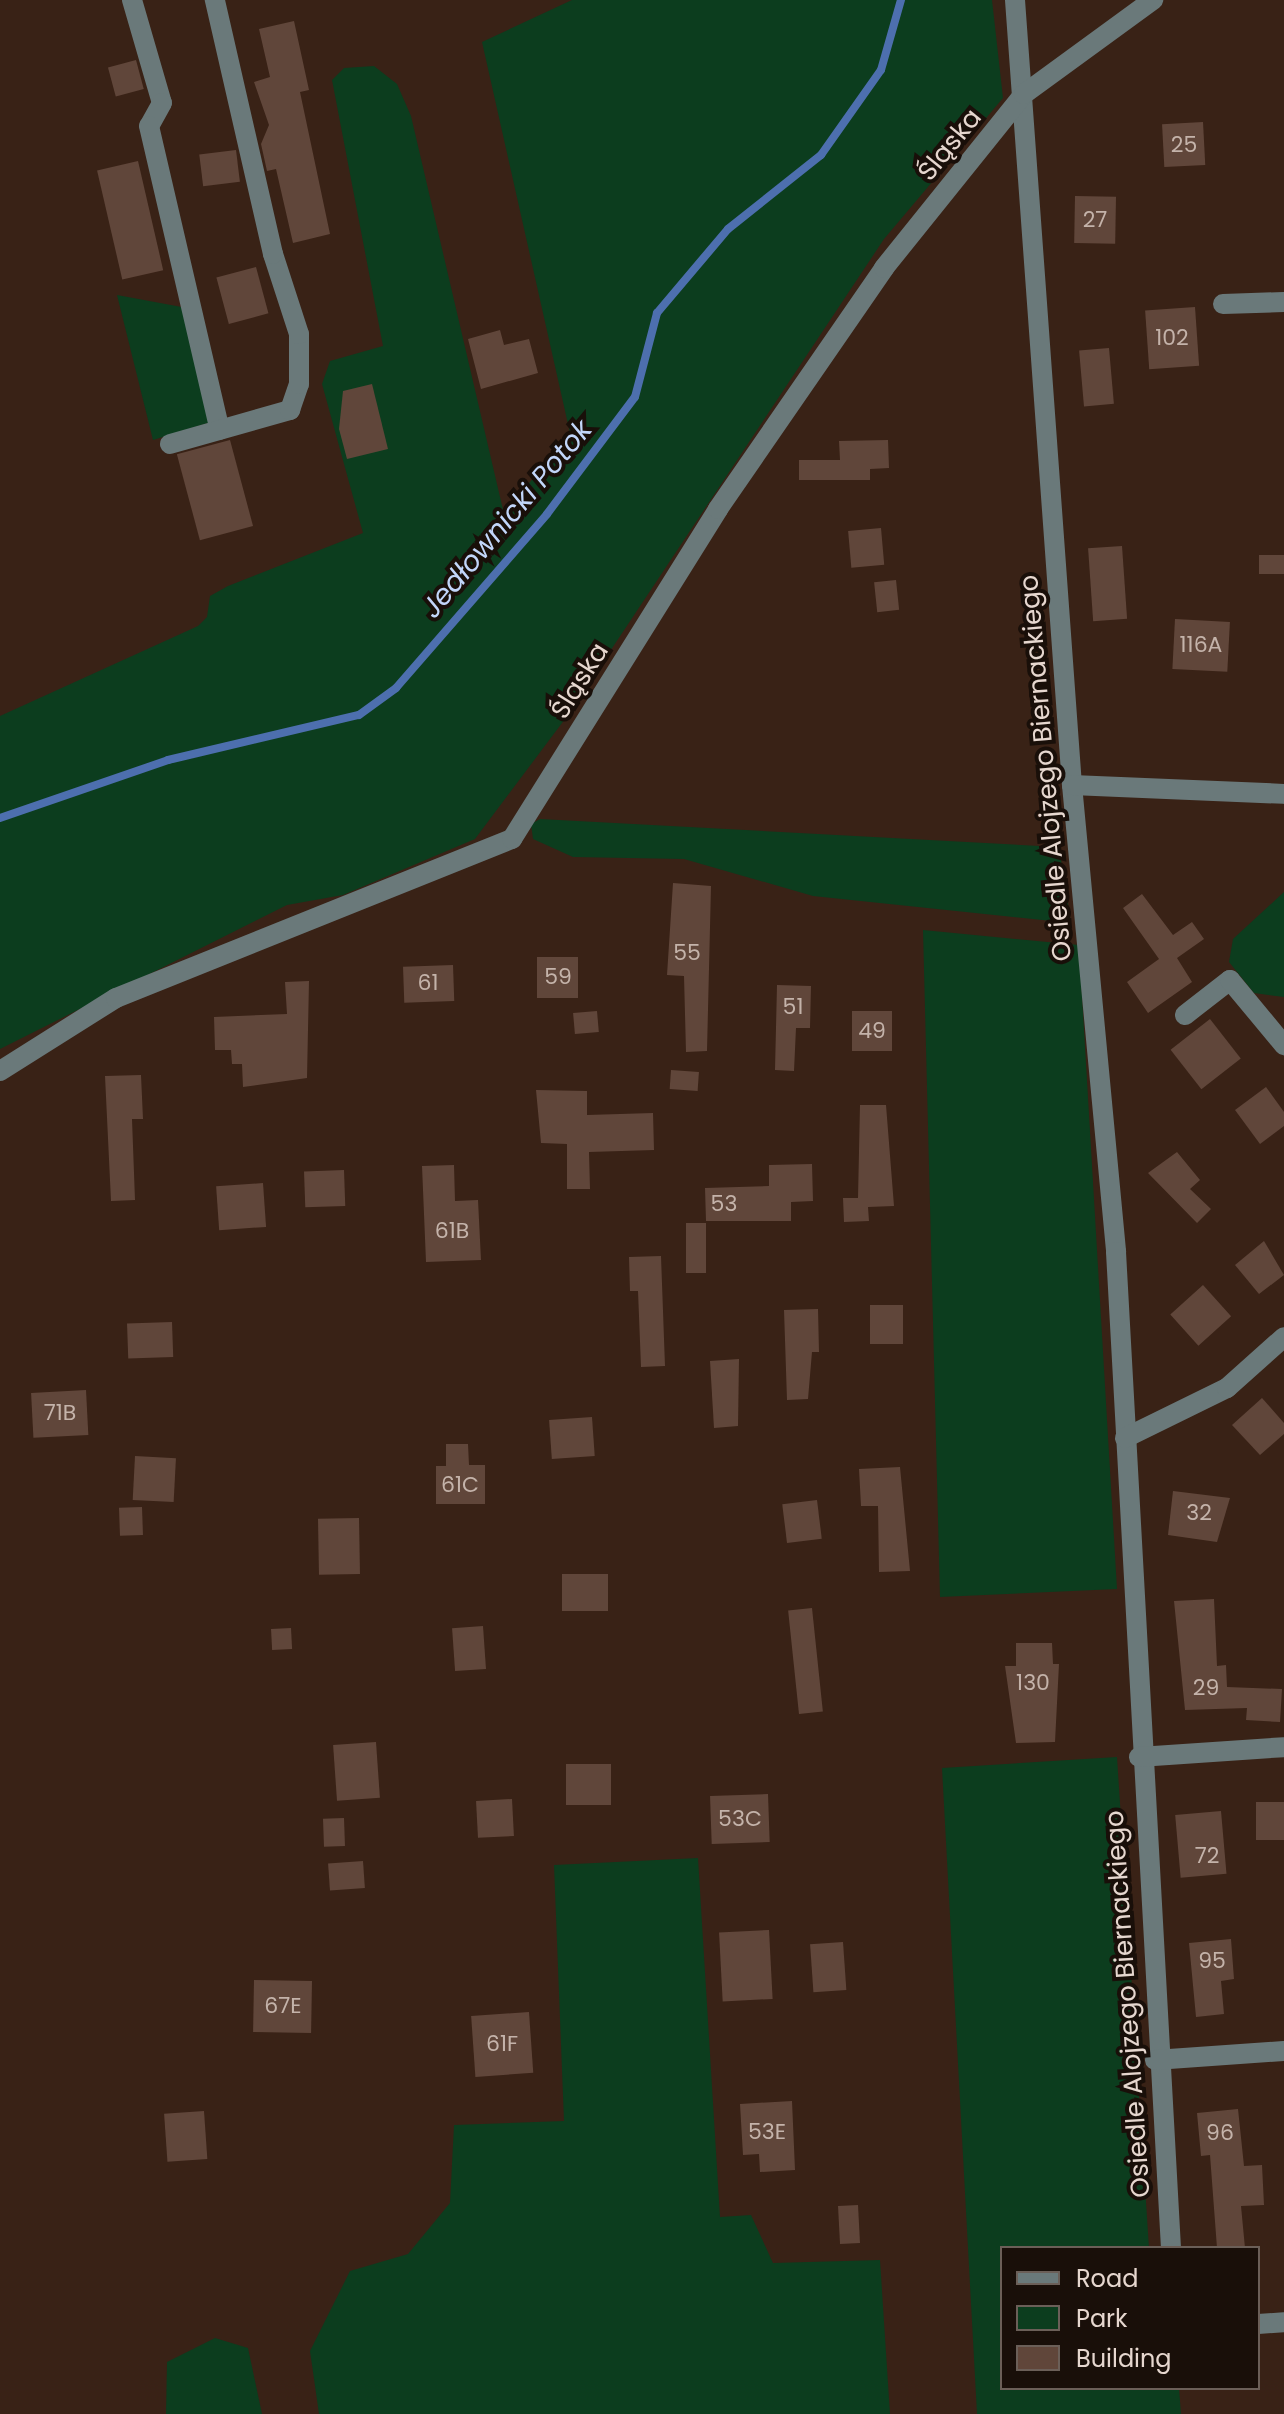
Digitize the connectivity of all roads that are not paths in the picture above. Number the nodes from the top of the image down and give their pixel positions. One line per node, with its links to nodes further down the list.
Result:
1 (132, 0): 8 (street)
2 (215, 0): 8 (street)
3 (1015, 0): 5 (street)
4 (1153, 0): 5 (street, Śląska)
5 (1024, 94): 10 (street, Osiedle Alojzego Biernackiego); 14 (street, Śląska)
6 (1284, 302): 7 (street)
7 (1223, 304)
8 (220, 430): 9 (street)
9 (170, 444)
10 (1072, 785): 11 (street); 16 (street, Osiedle Alojzego Biernackiego)
11 (1284, 794)
12 (1185, 1015): 13 (street)
13 (1284, 1045)
14 (0, 1071)
15 (1284, 1337): 16 (street)
16 (1125, 1438): 18 (street, Osiedle Alojzego Biernackiego)
17 (1284, 1747): 18 (street)
18 (1139, 1757): 20 (street, Osiedle Alojzego Biernackiego)
19 (1284, 2051): 20 (street)
20 (1155, 2060): 21 (street, Osiedle Alojzego Biernackiego)
21 (1171, 2246)
22 (1284, 2322): 23 (street)
23 (1260, 2324)

